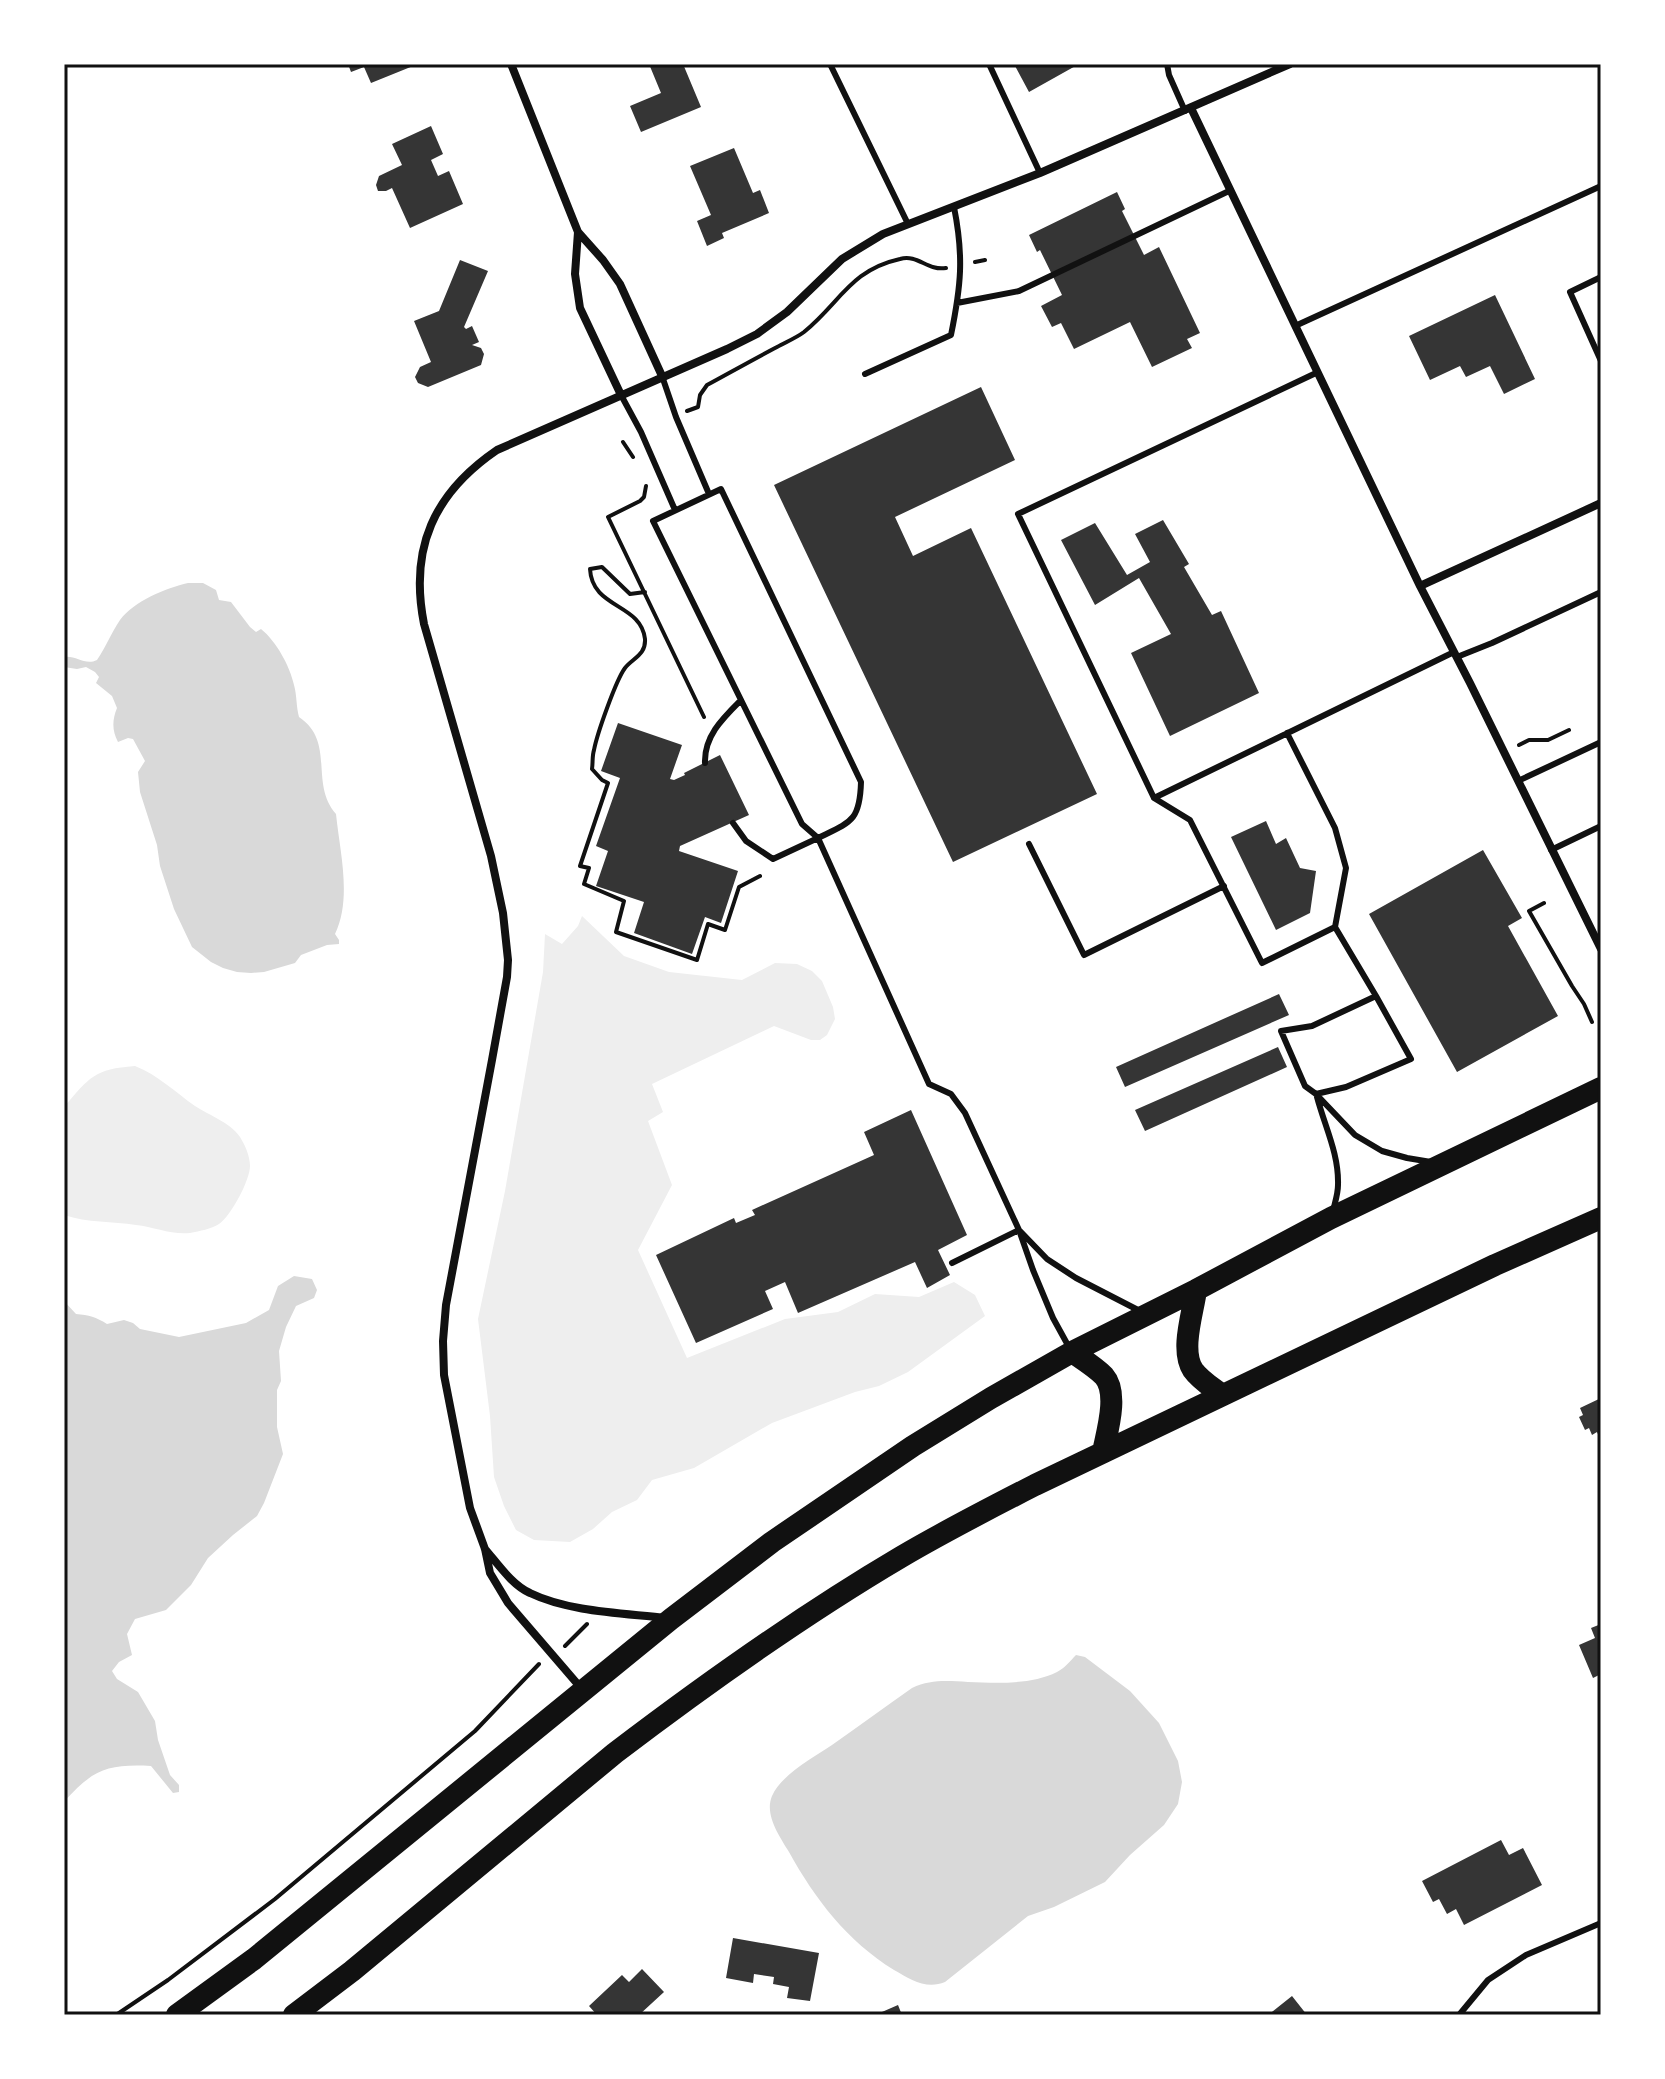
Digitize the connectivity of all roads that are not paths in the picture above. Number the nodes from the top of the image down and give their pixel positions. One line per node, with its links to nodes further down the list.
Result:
1 (511, 64): 12 (street)
2 (830, 64): 11 (lane)
3 (989, 64): 7 (lane)
4 (1167, 64): 6 (lane)
5 (1290, 64): 6 (street)
6 (1188, 110): 7 (street); 9 (street)
7 (1040, 173): 10 (street)
8 (1601, 186): 15 (lane)
9 (1229, 191): 14 (lane); 15 (street)
10 (954, 207): 11 (street); 14 (lane)
11 (908, 224): 19 (street)
12 (578, 232): 19 (street); 20 (street)
13 (1601, 277): 16 (lane)
14 (957, 303): 18 (lane)
15 (1295, 326): 17 (street)
16 (1601, 361)
17 (1316, 373): 24 (street); 32 (lane)
18 (865, 374)
19 (662, 376): 20 (street); 21 (lane)
20 (621, 395): 23 (lane); 54 (street)
21 (709, 494): 23 (lane); 35 (lane)
22 (1601, 503): 24 (street)
23 (675, 510): 27 (lane)
24 (1420, 586): 26 (street)
25 (1601, 592): 26 (lane)
26 (1455, 655): 28 (lane); 31 (street)
27 (741, 700): 30 (lane); 35 (lane)
28 (1287, 733): 32 (lane); 39 (lane)
29 (1601, 742): 31 (lane)
30 (705, 763)
31 (1518, 781): 37 (street)
32 (1154, 798): 38 (lane)
33 (733, 823): 35 (lane)
34 (1601, 826): 37 (lane)
35 (818, 838): 47 (lane)
36 (1029, 844): 38 (lane)
37 (1551, 850): 40 (street)
38 (1224, 886): 39 (lane)
39 (1335, 927): 41 (lane)
40 (1601, 949)
41 (1376, 996): 43 (lane); 43 (lane)
42 (1601, 1088): 44 (highway)
43 (1316, 1094): 44 (lane); 45 (lane)
44 (1443, 1163): 45 (highway)
45 (1331, 1218): 49 (highway)
46 (1601, 1218): 52 (highway)
47 (1019, 1230): 48 (lane); 50 (lane); 51 (lane)
48 (952, 1263)
49 (1196, 1290): 50 (highway); 52 (highway)
50 (1146, 1314): 51 (highway)
51 (1072, 1352): 53 (highway); 55 (highway)
52 (1222, 1395): 53 (highway)
53 (1103, 1452): 59 (highway)
54 (485, 1549): 55 (street); 56 (street)
55 (671, 1619): 56 (highway)
56 (584, 1692): 58 (highway)
57 (1601, 1923): 60 (lane)
58 (177, 2015)
59 (294, 2015)
60 (1459, 2015)

